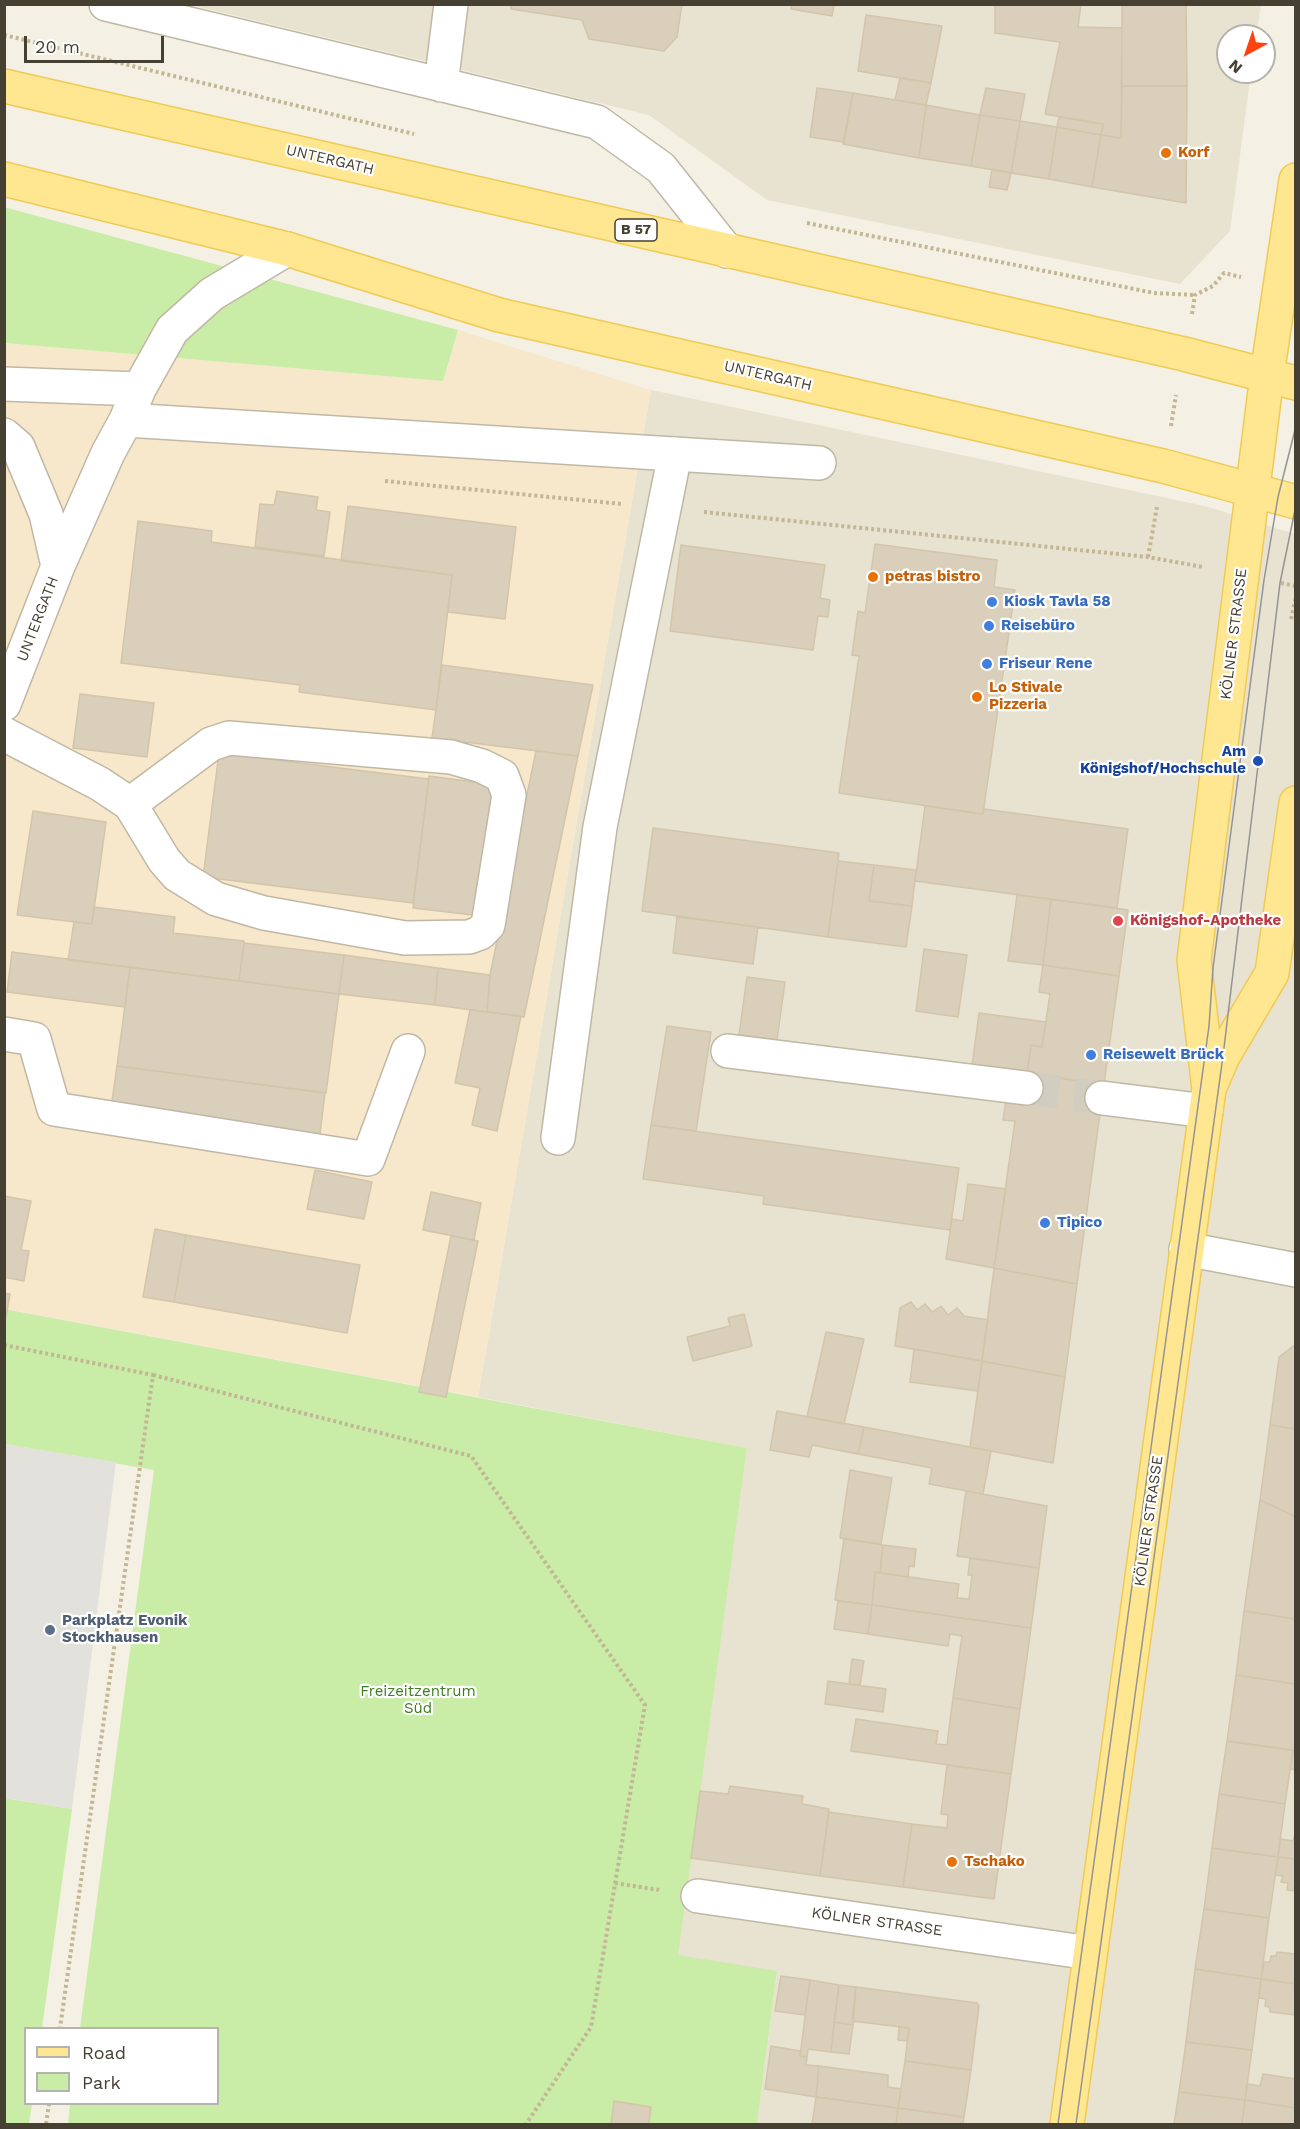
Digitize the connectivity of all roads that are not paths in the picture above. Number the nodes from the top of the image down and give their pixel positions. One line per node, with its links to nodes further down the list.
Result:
1 (106, 4): 3 (street)
2 (451, 4): 3 (street)
3 (441, 85): 10 (street)
4 (4, 86): 6 (main road, UNTERGATH / B 57)
5 (4, 99): 6 (main road, B 57)
6 (73, 102): 10 (main road, UNTERGATH / B 57)
7 (4, 179): 9 (main road, UNTERGATH)
8 (1296, 180): 11 (main road, KÖLNER STRASSE)
9 (287, 249): 13 (street, UNTERGATH); 18 (main road, UNTERGATH)
10 (727, 250): 11 (main road, UNTERGATH / B 57)
11 (1281, 379): 18 (main road, KÖLNER STRASSE)
12 (4, 384): 13 (street)
13 (139, 388): 14 (street, UNTERGATH)
14 (126, 420): 16 (street); 20 (street, UNTERGATH)
15 (4, 435): 20 (street, UNTERGATH)
16 (675, 454): 17 (street); 31 (street)
17 (819, 463)
18 (1252, 490): 19 (main road, UNTERGATH); 30 (main road, KÖLNER STRASSE)
19 (1296, 502)
20 (58, 567): 21 (street, UNTERGATH)
21 (4, 704)
22 (4, 734): 23 (street)
23 (130, 804): 23 (street)
24 (1296, 804): 30 (main road, KÖLNER STRASSE)
25 (4, 1034): 26 (street)
26 (408, 1051)
27 (728, 1051): 28 (street)
28 (1026, 1088)
29 (1102, 1098): 30 (street)
30 (1208, 1100): 32 (main road, KÖLNER STRASSE)
31 (558, 1138)
32 (1186, 1249): 33 (street); 35 (main road, KÖLNER STRASSE)
33 (1296, 1270)
34 (698, 1896): 35 (street, KÖLNER STRASSE)
35 (1090, 1953): 36 (main road, KÖLNER STRASSE)
36 (1067, 2124)

